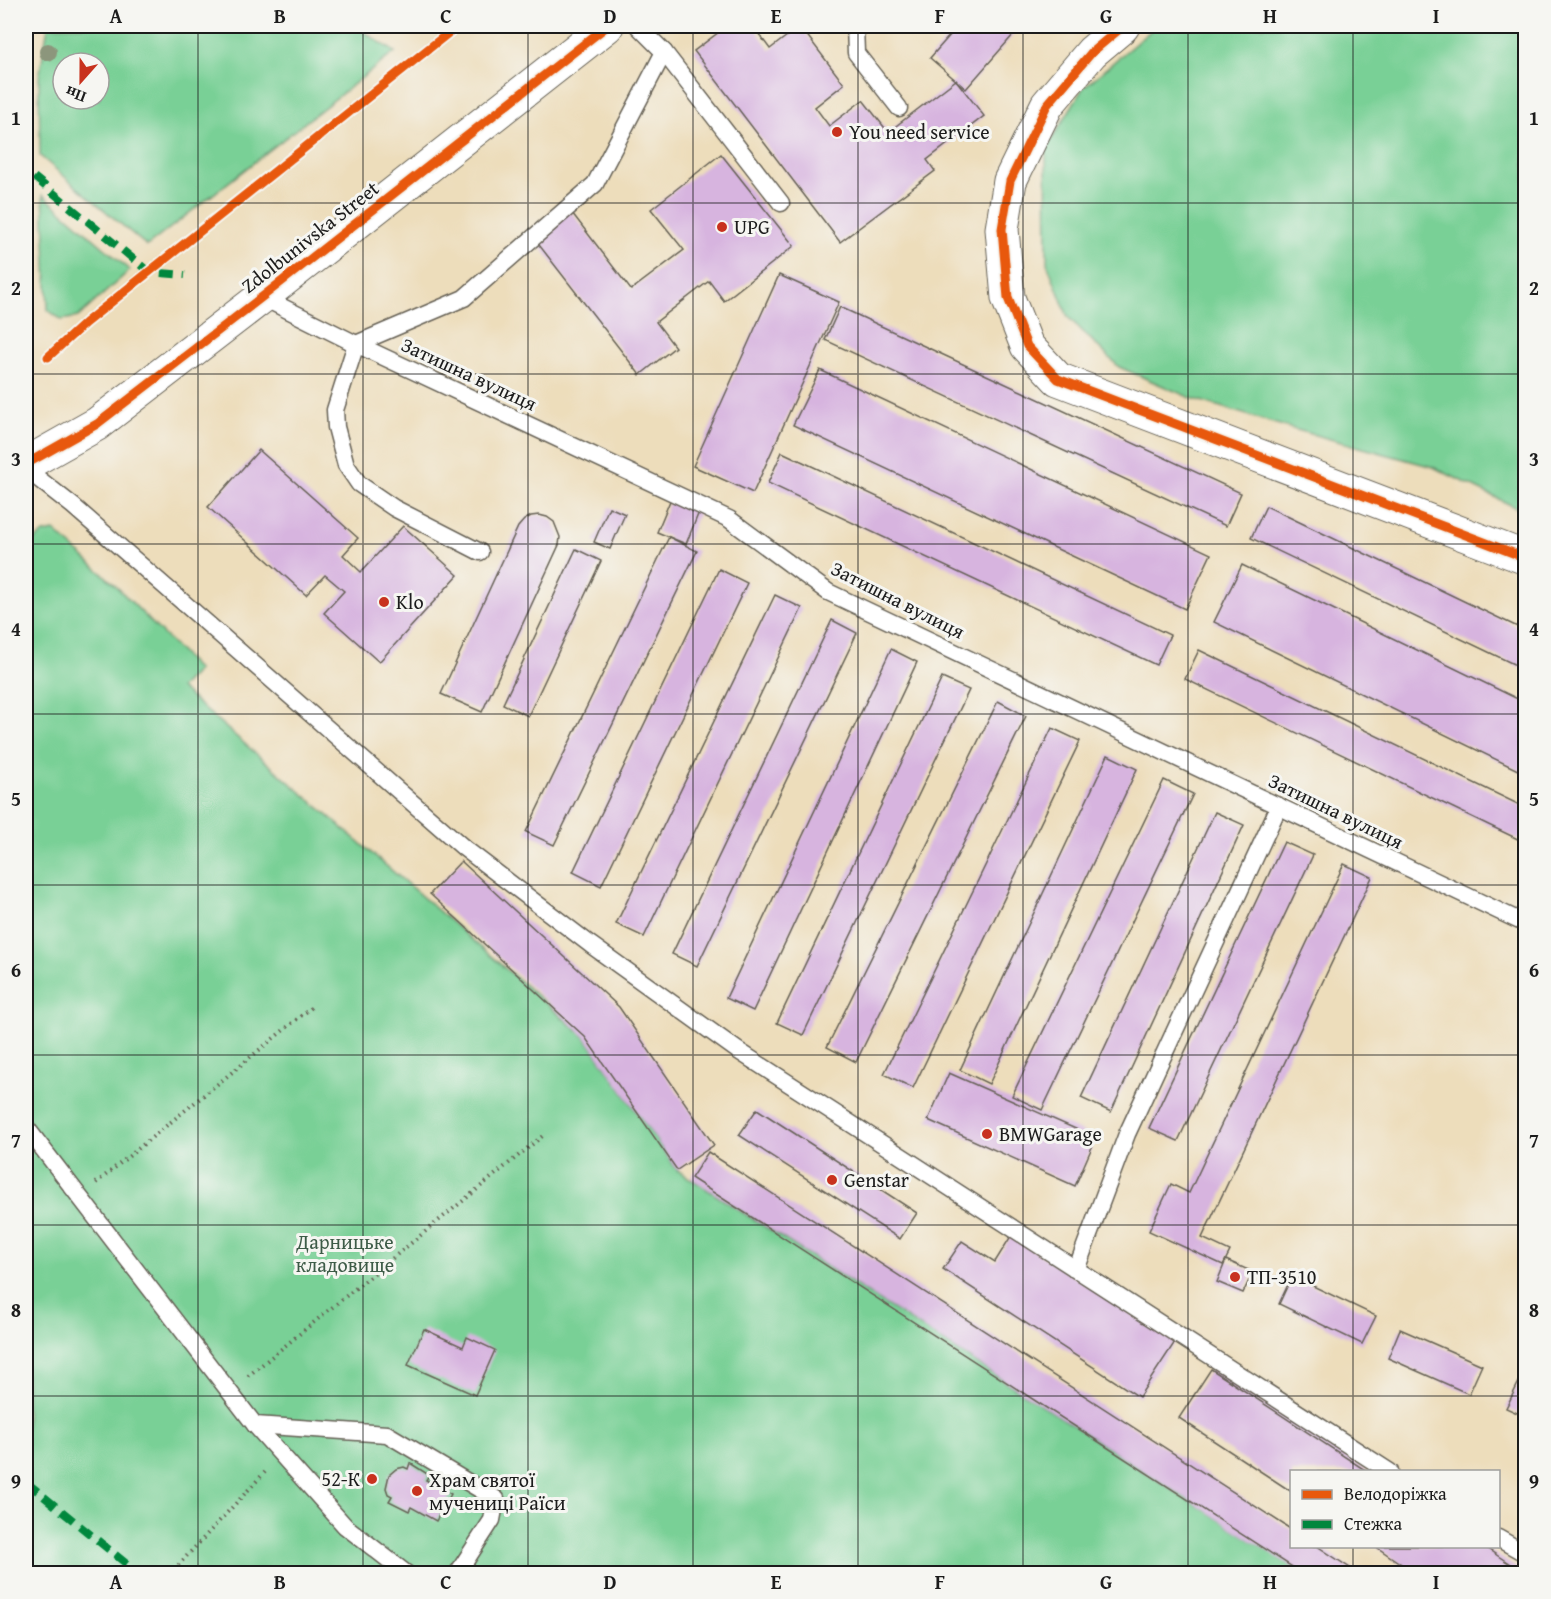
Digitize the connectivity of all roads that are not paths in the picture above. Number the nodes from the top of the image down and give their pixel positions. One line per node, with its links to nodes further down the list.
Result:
1 (608, 26): 8 (street, Zdolbunivska Street)
2 (638, 26): 5 (lane)
3 (855, 26): 6 (lane)
4 (1123, 26): 13 (street)
5 (664, 51): 7 (lane); 9 (lane)
6 (899, 108)
7 (781, 203)
8 (262, 297): 9 (lane, Затишна вулиця); 10 (street, Zdolbunivska Street)
9 (356, 344): 12 (lane); 14 (lane, Затишна вулиця)
10 (26, 464)
11 (26, 469): 17 (lane)
12 (480, 552)
13 (1526, 558)
14 (1278, 806): 15 (lane, Затишна вулиця); 17 (lane)
15 (1526, 924)
16 (26, 1127): 18 (lane)
17 (1076, 1270): 19 (lane)
18 (255, 1425): 22 (lane); 23 (lane)
19 (1387, 1470)
20 (1500, 1539): 21 (lane)
21 (1526, 1554)
22 (408, 1574)
23 (457, 1574)

